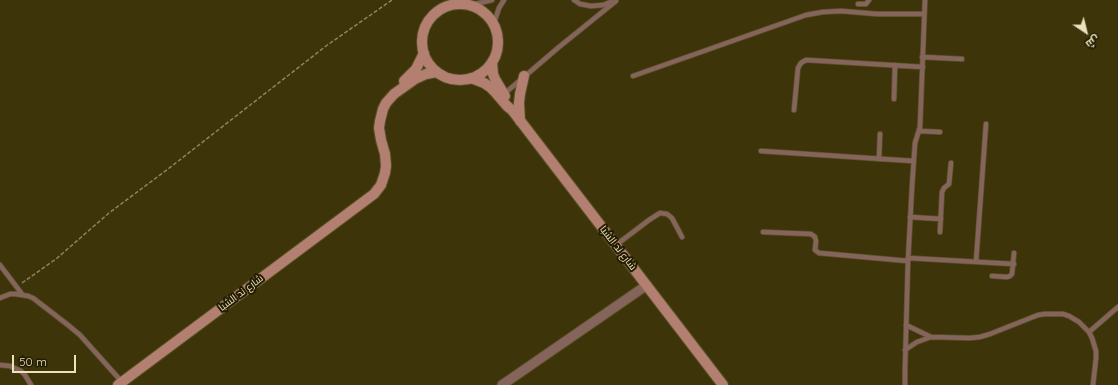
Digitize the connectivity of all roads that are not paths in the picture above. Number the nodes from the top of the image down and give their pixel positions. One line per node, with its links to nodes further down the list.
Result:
1 (492, 0): 8 (lane)
2 (504, 0): 11 (lane)
3 (574, 0): 4 (lane)
4 (616, 0): 19 (lane)
5 (869, 0): 7 (lane)
6 (925, 0): 10 (lane)
7 (858, 2): 9 (lane)
8 (471, 5): 11 (main road); 12 (main road)
9 (858, 12): 10 (lane); 20 (lane)
10 (924, 14): 13 (lane)
11 (494, 23): 15 (main road)
12 (424, 53): 18 (main road); 35 (main road, شارع ند الشبا)
13 (922, 57): 14 (lane); 17 (lane)
14 (962, 59)
15 (492, 62): 21 (main road); 22 (main road, شارع ند الشبا)
16 (895, 65): 17 (lane); 23 (lane); 25 (lane)
17 (923, 67): 28 (lane)
18 (437, 72): 21 (main road); 35 (main road, شارع ند الشبا)
19 (524, 76): 22 (lane); 26 (main road)
20 (633, 76)
21 (471, 78): 24 (main road, شارع ند الشبا)
22 (504, 94): 24 (main road, شارع ند الشبا)
23 (894, 99)
24 (512, 110): 26 (main road, شارع ند الشبا)
25 (794, 110)
26 (520, 121): 41 (main road, شارع ند الشبا)
27 (986, 124): 44 (lane)
28 (919, 131): 29 (lane); 33 (lane)
29 (940, 132)
30 (880, 134): 32 (lane)
31 (761, 151): 32 (lane)
32 (879, 159): 33 (lane)
33 (913, 161): 36 (lane)
34 (951, 163): 37 (lane)
35 (365, 200): 57 (main road, شارع ند الشبا)
36 (910, 216): 37 (lane); 43 (lane)
37 (941, 219): 39 (lane)
38 (763, 232): 43 (lane)
39 (940, 232)
40 (682, 237): 41 (lane)
41 (616, 245): 48 (main road, شارع ند الشبا)
42 (1014, 253): 45 (lane)
43 (908, 260): 44 (lane); 52 (lane)
44 (976, 262): 45 (lane)
45 (1014, 264): 47 (lane)
46 (0, 265): 49 (lane)
47 (992, 276)
48 (647, 285): 59 (street); 60 (main road, شارع ند الشبا)
49 (22, 294): 50 (lane); 57 (lane)
50 (0, 298)
51 (1118, 307): 53 (lane)
52 (906, 325): 54 (lane); 55 (lane)
53 (1089, 332): 54 (lane); 62 (lane)
54 (931, 337): 55 (lane)
55 (905, 350): 61 (lane)
56 (0, 366): 58 (lane)
57 (120, 383)
58 (31, 385)
59 (502, 385)
60 (723, 385)
61 (905, 385)
62 (1093, 385)

